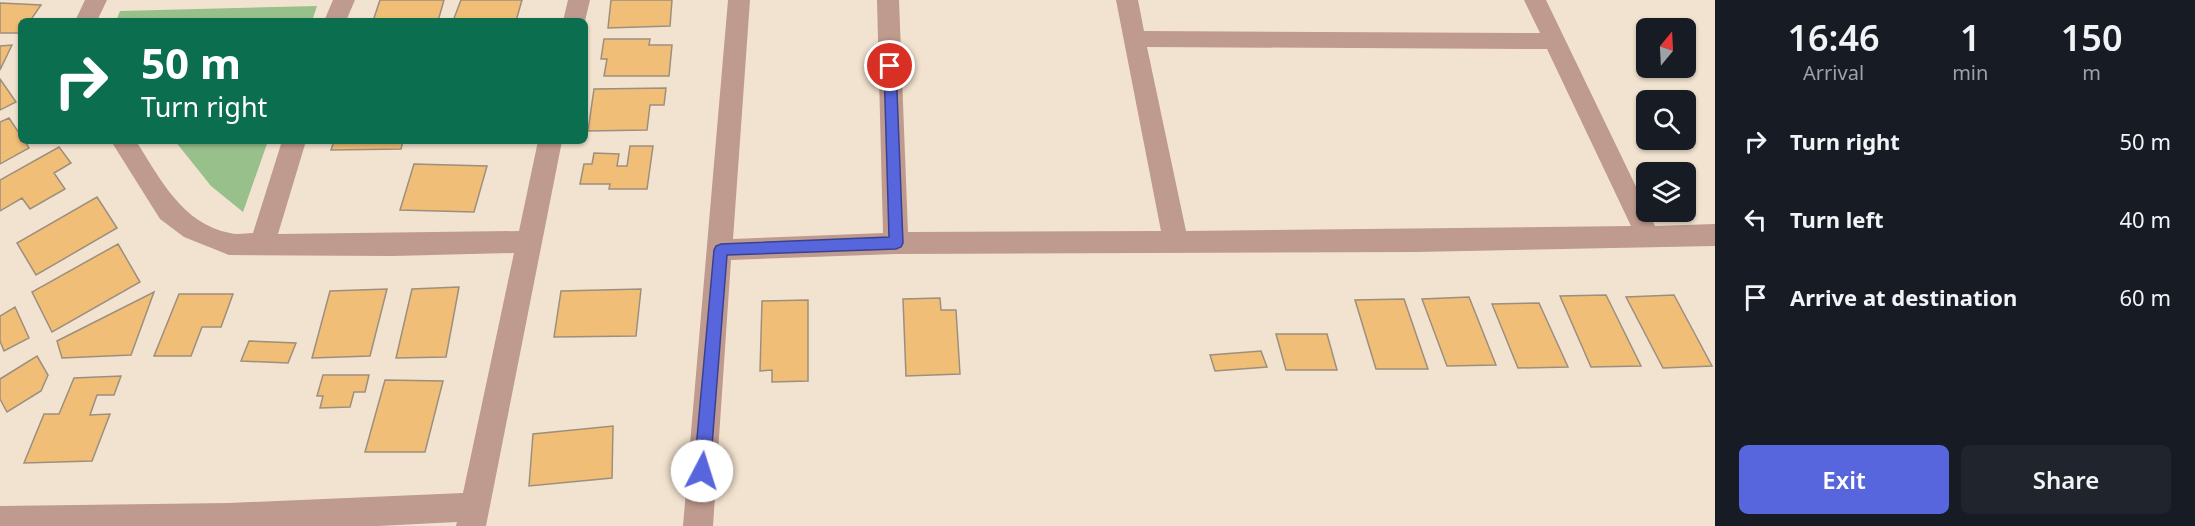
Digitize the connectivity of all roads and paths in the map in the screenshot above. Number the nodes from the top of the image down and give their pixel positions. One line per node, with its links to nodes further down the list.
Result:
1 (96, 0): 8 (street)
2 (344, 0): 9 (street)
3 (579, 0): 10 (street)
4 (739, 0): 22 (street)
5 (888, 0): 20 (street)
6 (1127, 0): 11 (street)
7 (1535, 0): 12 (street)
8 (87, 18)
9 (337, 18)
10 (575, 18)
11 (1135, 39): 12 (street); 18 (street)
12 (1556, 41): 17 (street)
13 (125, 144): 21 (street)
14 (293, 144): 21 (street)
15 (549, 144): 19 (street)
16 (1715, 235): 17 (street)
17 (1648, 236): 18 (street)
18 (1174, 241): 20 (street)
19 (530, 242): 21 (street); 23 (street)
20 (896, 243): 22 (street)
21 (262, 244)
22 (721, 250): 25 (street)
23 (473, 517): 24 (street)
24 (0, 521)
25 (698, 526)

